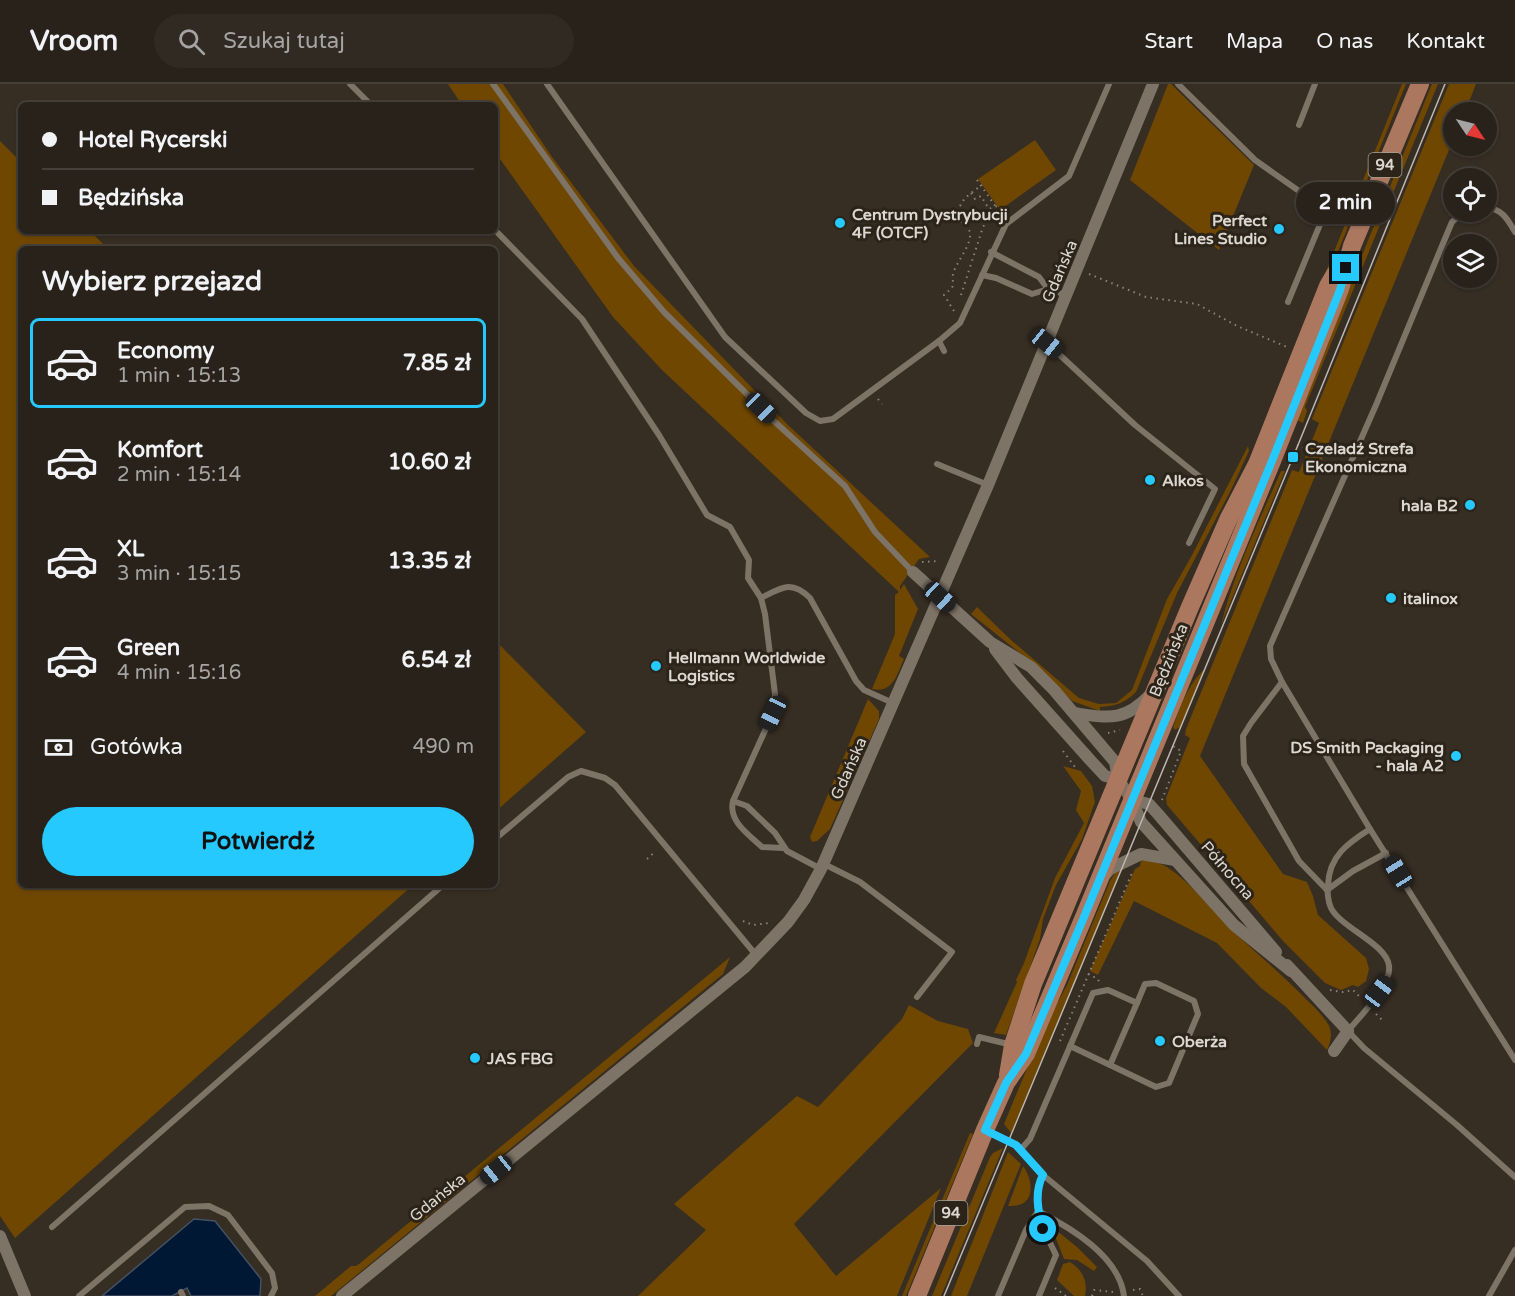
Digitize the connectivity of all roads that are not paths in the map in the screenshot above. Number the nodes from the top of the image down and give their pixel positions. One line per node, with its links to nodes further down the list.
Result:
1 (350, 84): 9 (lane)
2 (493, 84): 27 (lane)
3 (547, 84): 21 (lane)
4 (1109, 84): 16 (lane)
5 (1153, 84): 19 (street, Gdańska)
6 (1178, 84): 20 (lane)
7 (1315, 84): 10 (lane)
8 (1420, 84): 15 (main road, Będzińska / 94)
9 (368, 102)
10 (1299, 124)
11 (1497, 211): 13 (lane)
12 (1452, 222): 31 (lane)
13 (1515, 232)
14 (498, 233): 29 (lane)
15 (1352, 246): 32 (main road, Będzińska / 94); 36 (main road, Będzińska / 94)
16 (991, 252): 17 (lane); 18 (lane)
17 (982, 275): 18 (lane); 21 (lane)
18 (1048, 290): 19 (lane)
19 (1066, 296): 22 (street, Gdańska)
20 (1288, 302)
21 (939, 342): 23 (lane)
22 (1047, 343): 25 (street, Gdańska); 26 (lane)
23 (944, 351)
24 (937, 464): 25 (lane)
25 (988, 485): 28 (street, Gdańska)
26 (1189, 543)
27 (914, 573): 28 (street, Północna)
28 (940, 597): 30 (street, Północna); 33 (street, Gdańska)
29 (761, 598): 33 (lane); 37 (lane)
30 (990, 642): 34 (street, Północna); 35 (street, Północna)
31 (1282, 682): 38 (lane); 46 (lane)
32 (1155, 690): 34 (street); 35 (main road, Będzińska / 94)
33 (894, 704): 43 (street, Gdańska)
34 (1074, 713): 35 (street, Północna)
35 (1118, 779): 36 (street, Północna); 53 (main road, Będzińska / 94)
36 (1132, 800): 42 (street, Północna); 44 (main road, Będzińska / 94); 48 (street, Północna)
37 (733, 801): 40 (lane); 40 (lane)
38 (1370, 829): 41 (lane); 46 (lane)
39 (498, 836): 47 (lane)
40 (783, 848): 43 (lane)
41 (1386, 853): 46 (lane); 56 (lane)
42 (1175, 860): 44 (street); 48 (street, Północna)
43 (822, 867): 47 (street, Gdańska); 49 (lane)
44 (1098, 882): 58 (main road, Będzińska / 94)
45 (440, 888): 64 (lane)
46 (1327, 890): 51 (lane)
47 (757, 956): 70 (street, Gdańska)
48 (1291, 971): 51 (street, Północna)
49 (918, 997)
50 (1137, 1003): 54 (lane); 57 (lane); 57 (lane)
51 (1348, 1031): 55 (street); 62 (lane)
52 (977, 1044): 53 (lane)
53 (1013, 1045): 58 (main road, Będzińska / 94)
54 (1070, 1046): 57 (lane); 60 (lane)
55 (1334, 1051)
56 (1515, 1060)
57 (1110, 1065)
58 (1006, 1083): 59 (main road, Będzińska / 94)
59 (985, 1130): 60 (lane); 71 (main road, Będzińska / 94)
60 (1021, 1149): 61 (lane)
61 (1043, 1175): 63 (lane); 75 (lane)
62 (1515, 1177)
63 (1038, 1211): 72 (lane); 73 (lane); 74 (lane)
64 (52, 1227)
65 (0, 1236): 67 (street)
66 (1515, 1250): 76 (lane)
67 (25, 1296)
68 (78, 1296): 69 (lane)
69 (271, 1296)
70 (342, 1296)
71 (917, 1296)
72 (998, 1296)
73 (1039, 1296)
74 (1124, 1296)
75 (1179, 1296)
76 (1489, 1296)

